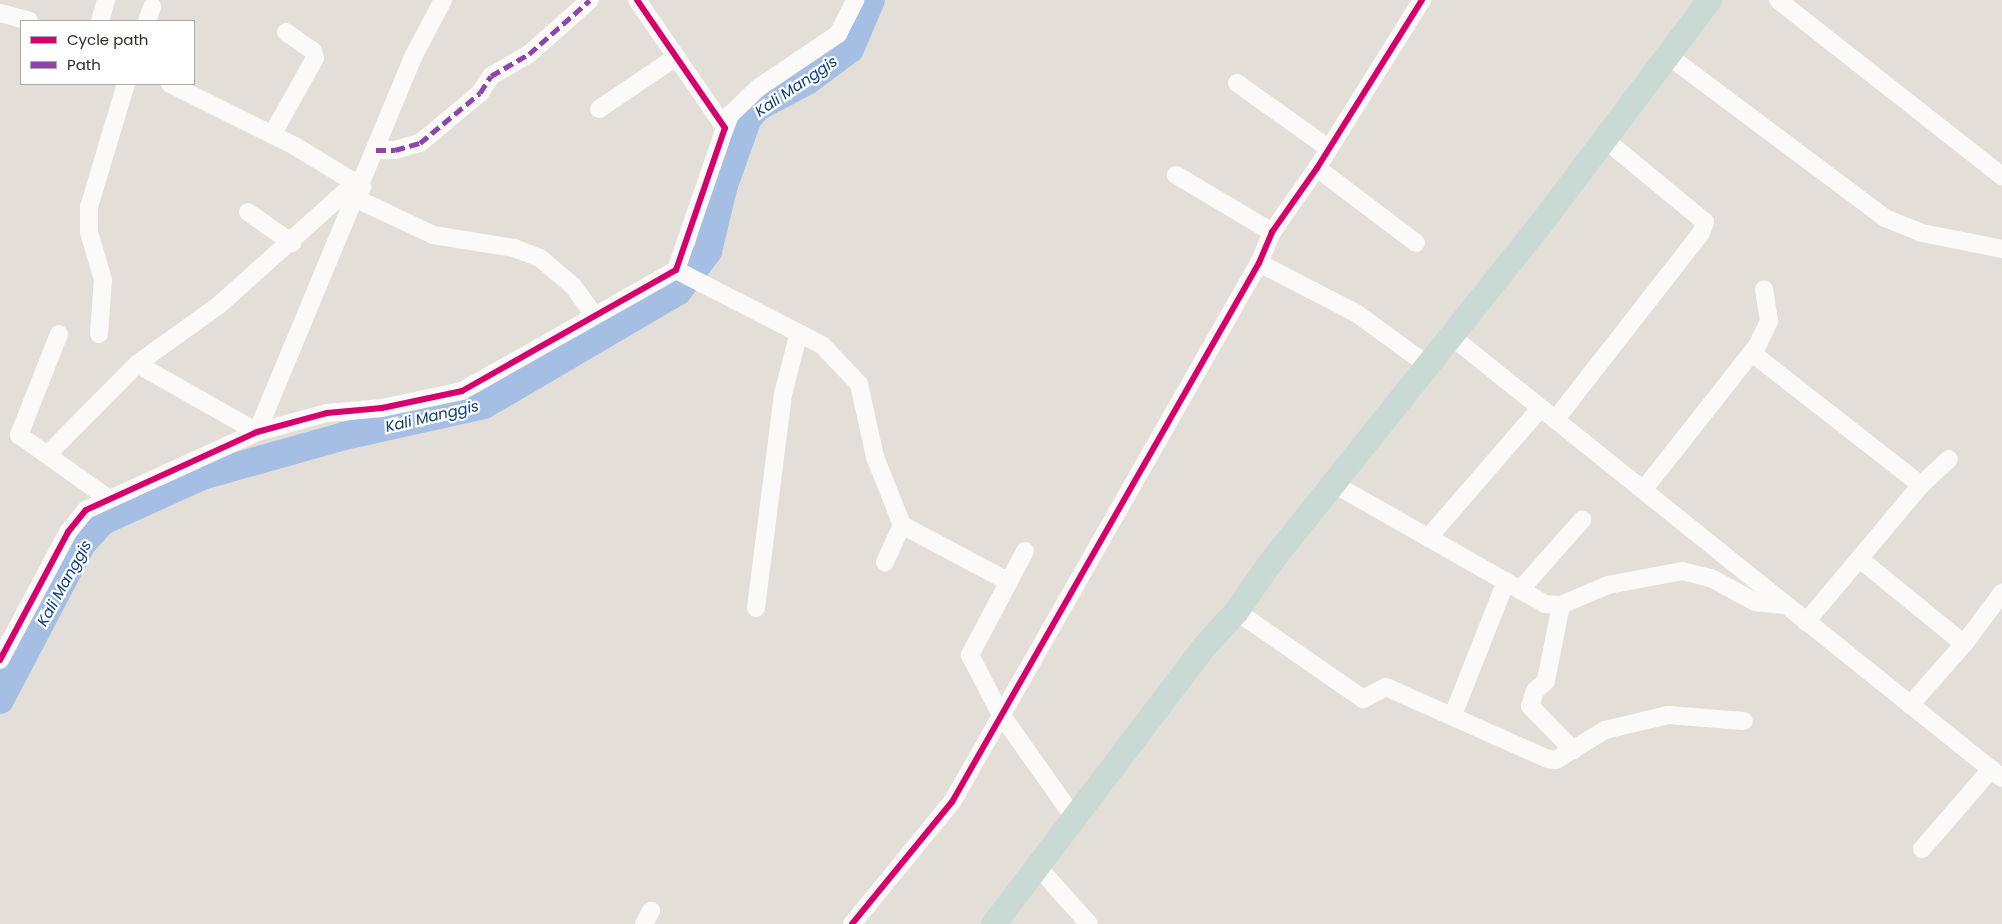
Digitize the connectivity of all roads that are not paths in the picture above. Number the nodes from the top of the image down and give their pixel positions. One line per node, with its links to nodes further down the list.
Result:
1 (106, 0): 11 (street)
2 (443, 0): 23 (street)
3 (590, 0): 23 (street)
4 (637, 0): 14 (street)
5 (855, 0): 19 (street)
6 (1422, 0): 22 (street)
7 (1709, 0): 13 (highway)
8 (1778, 0): 26 (street)
9 (0, 13): 10 (street)
10 (24, 20)
11 (100, 20)
12 (286, 32): 20 (street)
13 (1666, 54): 21 (highway); 32 (street)
14 (676, 58): 18 (street); 19 (street)
15 (1237, 82): 22 (street)
16 (126, 85): 38 (street)
17 (172, 85): 20 (street)
18 (599, 109)
19 (725, 128): 34 (street)
20 (272, 134): 27 (street)
21 (1603, 138): 40 (highway); 45 (street)
22 (1328, 148): 24 (street)
23 (376, 150): 27 (street)
24 (1317, 168): 29 (street); 31 (street)
25 (1176, 175): 29 (street)
26 (2002, 176)
27 (358, 190): 30 (street); 36 (street); 46 (street)
28 (248, 212): 30 (street)
29 (1272, 232): 33 (street)
30 (292, 243): 42 (street)
31 (1416, 243)
32 (2002, 249)
33 (1259, 263): 43 (street); 70 (street)
34 (680, 271): 36 (street); 39 (street)
35 (1764, 290): 41 (street)
36 (593, 314): 46 (street)
37 (59, 334): 47 (street)
38 (99, 334)
39 (798, 336): 54 (street); 64 (street)
40 (1451, 336): 43 (highway); 44 (street)
41 (1752, 353): 50 (street); 51 (street)
42 (137, 364): 46 (street); 47 (street)
43 (1426, 364): 49 (highway)
44 (1539, 410): 45 (street); 55 (street)
45 (1555, 420): 51 (street)
46 (257, 432): 52 (street)
47 (49, 454): 52 (street)
48 (1949, 459): 50 (street)
49 (1334, 484): 55 (street); 65 (highway)
50 (1921, 485): 57 (street)
51 (1644, 489): 63 (street)
52 (109, 499): 68 (street)
53 (1582, 520): 60 (street)
54 (902, 525): 58 (street); 59 (street)
55 (1428, 538): 60 (street)
56 (1025, 551): 59 (street)
57 (1861, 560): 66 (street); 67 (street)
58 (885, 562)
59 (1010, 582): 70 (street)
60 (1513, 586): 62 (street); 71 (street)
61 (2002, 593): 67 (street)
62 (1561, 605): 63 (street); 73 (street)
63 (1784, 605): 66 (street)
64 (756, 608)
65 (1236, 612): 71 (street); 75 (highway)
66 (1806, 622): 69 (street)
67 (1964, 644): 69 (street)
68 (0, 660)
69 (1910, 705): 74 (street)
70 (1000, 713): 75 (street); 78 (street)
71 (1453, 714): 73 (street)
72 (1744, 721): 73 (street)
73 (1572, 750)
74 (1996, 774): 76 (street)
75 (1073, 816): 77 (highway)
76 (1922, 849)
77 (1038, 867): 79 (highway); 80 (street)
78 (852, 924)
79 (993, 924)
80 (1089, 924)

